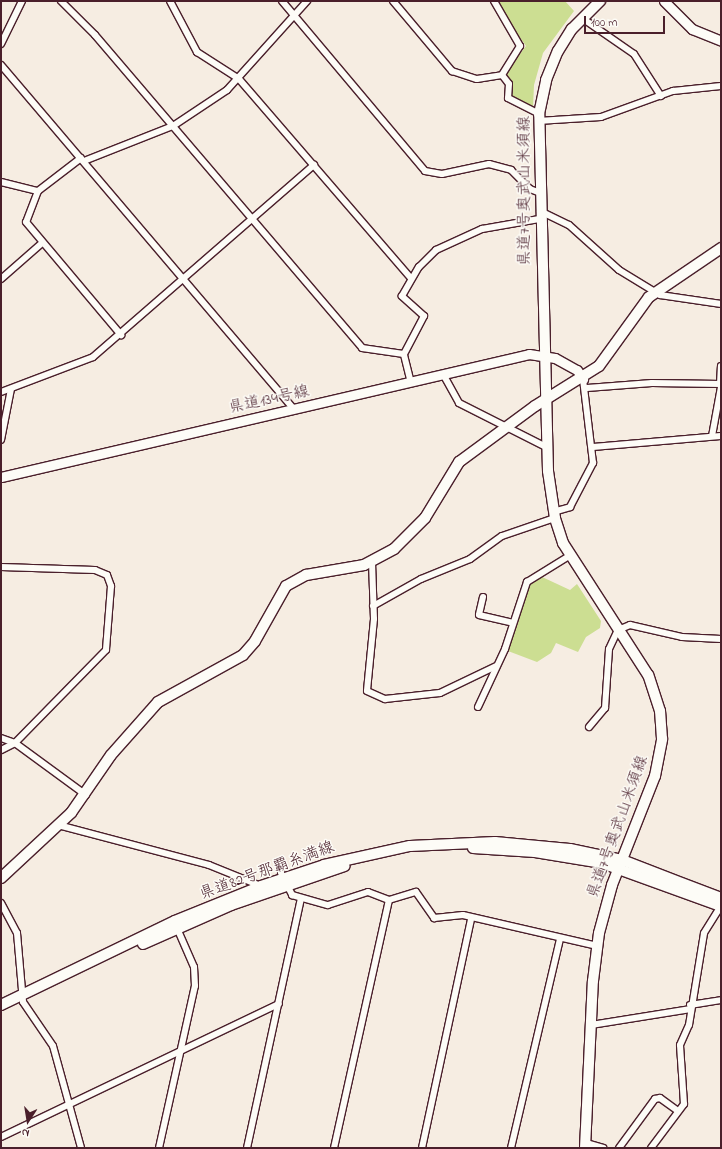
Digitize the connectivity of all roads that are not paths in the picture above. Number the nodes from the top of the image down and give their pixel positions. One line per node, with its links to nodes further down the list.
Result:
1 (22, 1): 13 (street)
2 (61, 1): 20 (street)
3 (170, 1): 16 (street)
4 (282, 1): 10 (street)
5 (307, 1): 10 (street)
6 (393, 1): 15 (street)
7 (494, 1): 15 (street)
8 (600, 1): 11 (main road, 県道7号奥武山米須線)
9 (664, 1): 12 (main road)
10 (295, 16): 16 (street); 25 (street)
11 (582, 18): 18 (street); 19 (main road, 県道7号奥武山米須線)
12 (721, 41)
13 (1, 44)
14 (1, 65): 21 (street)
15 (502, 75): 19 (street)
16 (239, 79): 20 (street); 22 (street)
17 (721, 86): 18 (street)
18 (660, 96): 19 (street)
19 (539, 118): 25 (main road, 県道7号奥武山米須線)
20 (173, 126): 21 (street); 27 (street)
21 (82, 159): 24 (street); 30 (street)
22 (314, 166): 27 (street); 31 (street)
23 (1, 182): 24 (street)
24 (38, 191): 28 (street)
25 (538, 192): 26 (main road, 県道7号奥武山米須線)
26 (539, 215): 31 (street); 33 (street); 37 (main road, 県道7号奥武山米須線)
27 (252, 220): 30 (street); 36 (street)
28 (42, 243): 32 (street); 35 (street)
29 (721, 248): 33 (main road)
30 (185, 277): 35 (street); 46 (street)
31 (411, 278): 36 (street)
32 (1, 279)
33 (656, 291): 34 (street); 41 (main road)
34 (721, 304)
35 (121, 335): 43 (street)
36 (404, 354): 40 (street)
37 (544, 354): 39 (main road, 県道134号線); 41 (main road); 45 (main road, 県道7号奥武山米須線)
38 (721, 366): 42 (street)
39 (443, 374): 40 (main road, 県道134号線); 47 (street)
40 (411, 383): 46 (main road, 県道134号線)
41 (585, 384): 42 (street); 45 (main road); 52 (street)
42 (721, 385): 48 (street)
43 (11, 389): 44 (street); 50 (street)
44 (1, 392)
45 (545, 400): 47 (main road); 51 (main road, 県道7号奥武山米須線)
46 (295, 410): 53 (main road, 県道134号線)
47 (506, 427): 51 (street); 56 (main road)
48 (712, 436): 49 (street); 52 (street)
49 (721, 436)
50 (1, 440)
51 (546, 446): 54 (main road, 県道7号奥武山米須線)
52 (593, 447): 54 (street)
53 (1, 477)
54 (554, 515): 55 (main road, 県道7号奥武山米須線); 59 (street)
55 (569, 556): 60 (street); 61 (main road, 県道7号奥武山米須線)
56 (372, 562): 59 (street); 69 (main road)
57 (1, 567): 67 (street)
58 (483, 597): 60 (street)
59 (373, 606): 63 (street)
60 (513, 623): 63 (street)
61 (618, 630): 62 (street); 65 (street); 71 (main road, 県道7号奥武山米須線)
62 (721, 639)
63 (496, 666): 64 (street)
64 (478, 707)
65 (588, 727)
66 (1, 738): 67 (street)
67 (15, 742): 68 (street); 69 (street)
68 (1, 750)
69 (86, 795): 70 (main road)
70 (58, 825): 72 (main road); 74 (street)
71 (620, 864): 73 (main road, 県道82号那覇糸満線); 75 (main road, 県道82号那覇糸満線); 79 (main road, 県道82号那覇糸満線); 83 (main road, 県道7号奥武山米須線)
72 (1, 878)
73 (283, 878): 74 (main road, 県道82号那覇糸満線); 76 (street); 81 (main road, 県道82号那覇糸満線)
74 (261, 886): 84 (main road, 県道82号那覇糸満線)
75 (721, 898)
76 (301, 899): 77 (street); 86 (street)
77 (389, 900): 80 (street); 99 (street)
78 (1, 903): 84 (street)
79 (721, 906): 88 (street)
80 (471, 918): 82 (street); 100 (street)
81 (178, 928): 84 (main road, 県道82号那覇糸満線); 91 (street)
82 (560, 938): 83 (street); 101 (street)
83 (597, 946): 90 (main road, 県道7号奥武山米須線)
84 (23, 999): 87 (main road, 県道82号那覇糸満線); 89 (main road, 県道82号那覇糸満線); 92 (street)
85 (721, 1000): 88 (street)
86 (279, 1004): 91 (street); 98 (street)
87 (1, 1005)
88 (690, 1007): 90 (street); 93 (street)
89 (1, 1013)
90 (591, 1025): 95 (main road, 県道7号奥武山米須線)
91 (182, 1052): 92 (street); 97 (street)
92 (68, 1105): 94 (street); 96 (street)
93 (678, 1111): 103 (street); 104 (street)
94 (1, 1137)
95 (586, 1146): 102 (street)
96 (81, 1148)
97 (160, 1148)
98 (247, 1148)
99 (334, 1148)
100 (422, 1148)
101 (511, 1148)
102 (603, 1148)
103 (619, 1148)
104 (651, 1148)

